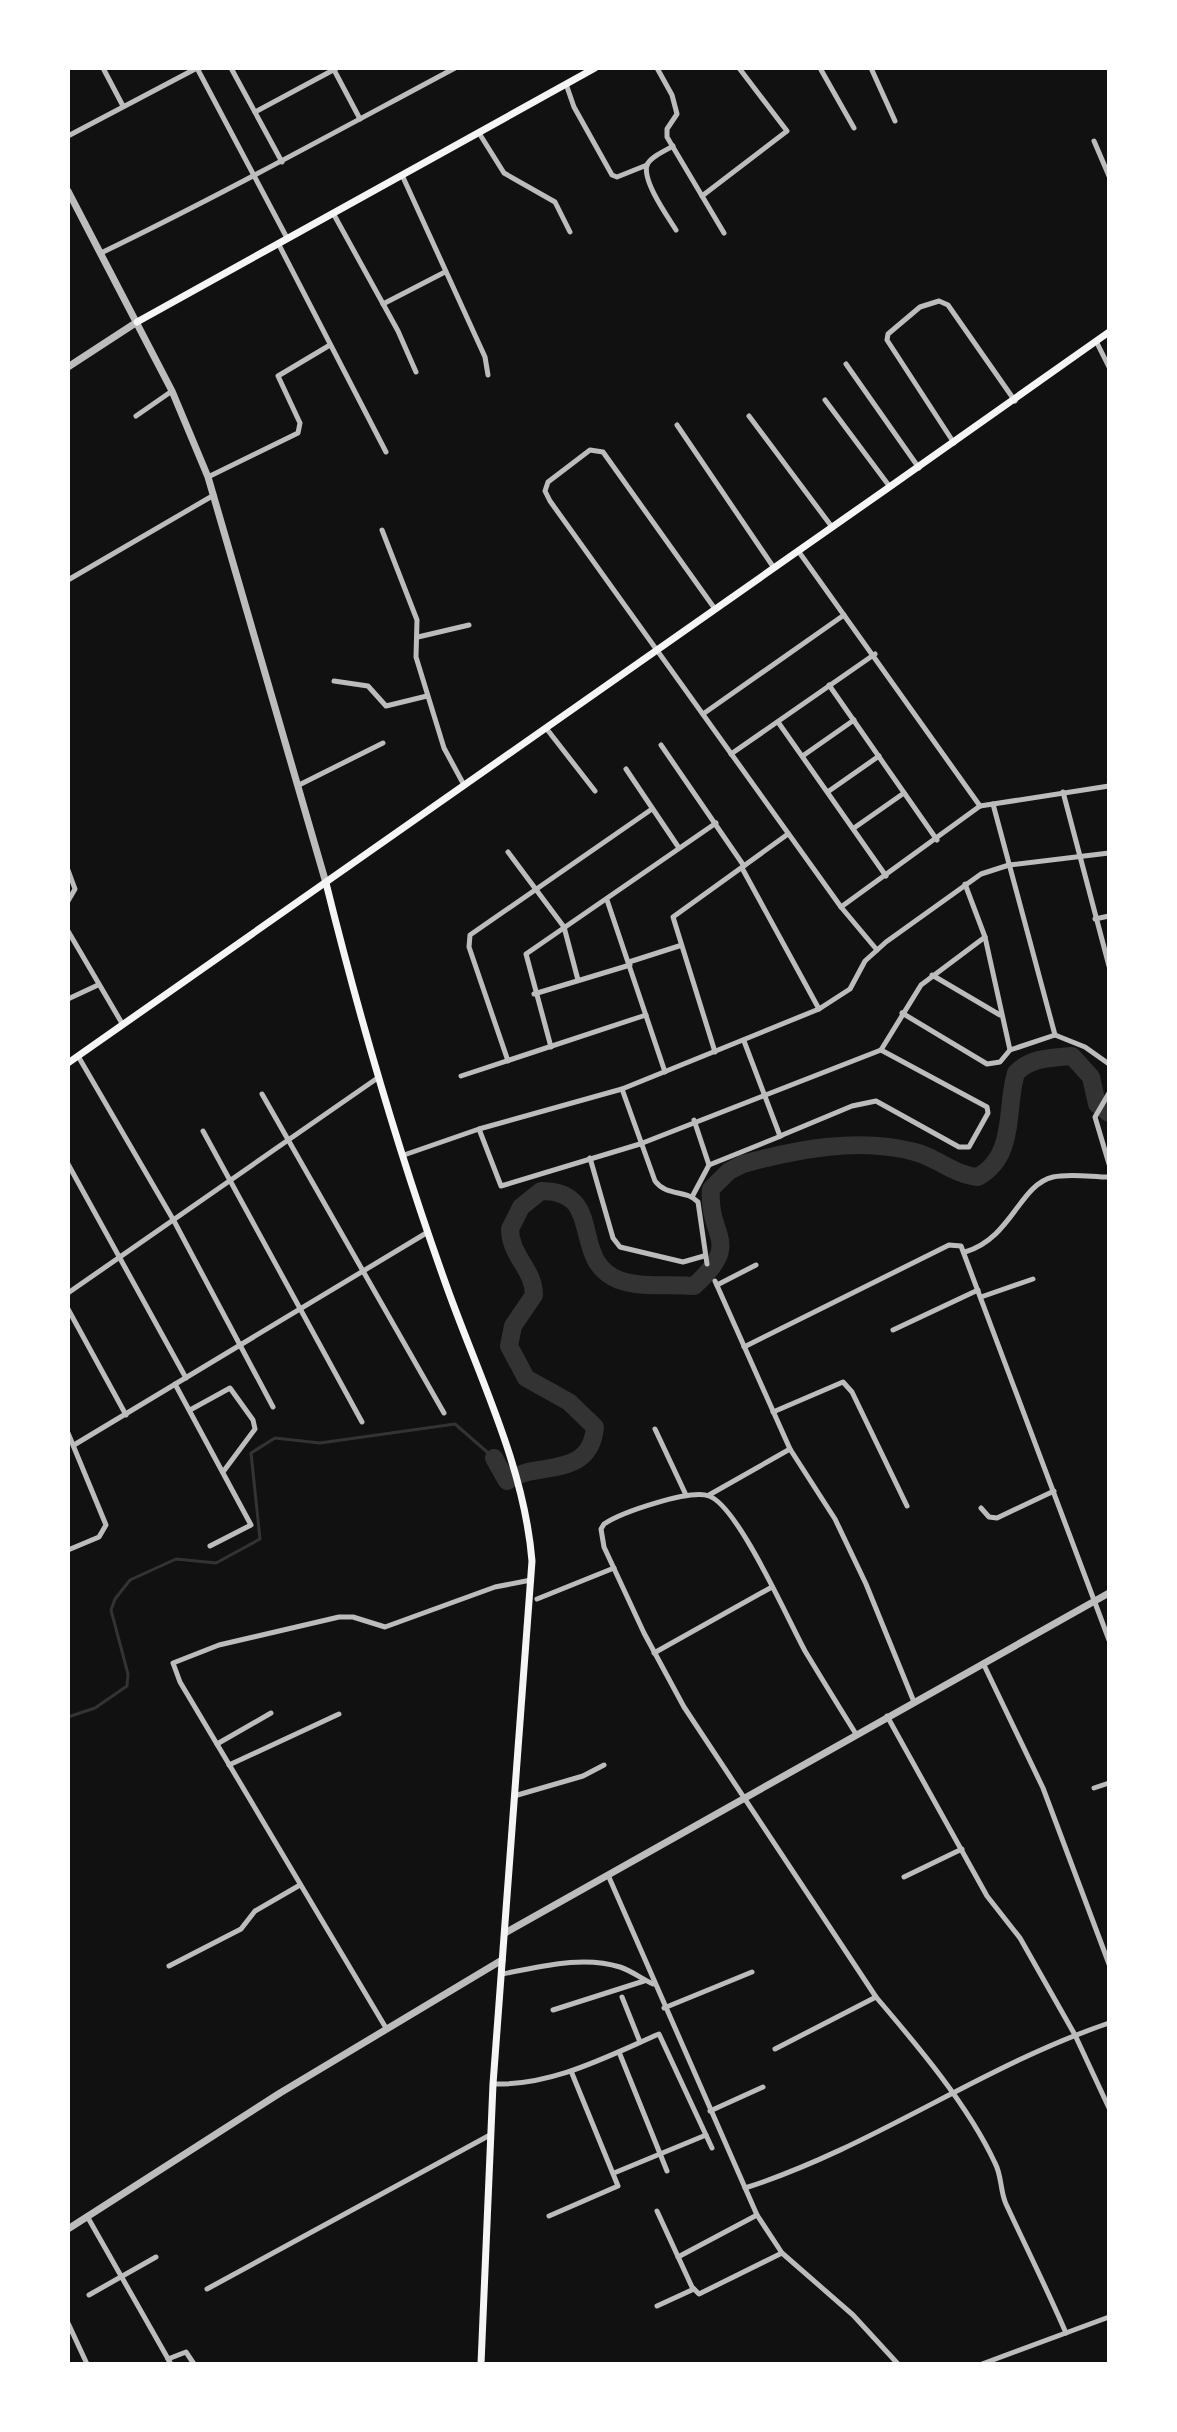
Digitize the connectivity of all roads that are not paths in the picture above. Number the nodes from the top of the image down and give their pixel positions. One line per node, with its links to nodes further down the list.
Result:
1 (103, 68): 12 (street)
2 (197, 68): 12 (street); 23 (street)
3 (231, 68): 13 (street)
4 (455, 68): 14 (street)
5 (595, 68): 11 (main road)
6 (657, 68): 20 (street)
7 (739, 68): 27 (street)
8 (820, 68): 16 (street)
9 (871, 68): 15 (street)
10 (335, 69): 13 (street); 14 (street)
11 (566, 84): 17 (main road); 22 (street)
12 (123, 106): 18 (street)
13 (255, 112): 21 (street)
14 (360, 119): 21 (street)
15 (895, 121)
16 (854, 128)
17 (479, 133): 24 (main road); 30 (street)
18 (68, 136)
19 (1094, 141): 25 (street)
20 (673, 146): 22 (street); 27 (street)
21 (282, 162): 23 (street)
22 (647, 165): 29 (street)
23 (251, 175): 32 (street); 34 (street)
24 (402, 175): 28 (main road); 35 (street)
25 (1109, 176)
26 (68, 191): 34 (street)
27 (702, 196): 31 (street)
28 (333, 213): 32 (main road); 36 (street)
29 (676, 230)
30 (570, 232)
31 (724, 233)
32 (287, 238): 33 (main road)
33 (278, 242): 37 (main road); 40 (street)
34 (101, 253): 37 (street)
35 (445, 272): 36 (street); 45 (street)
36 (383, 304): 44 (street)
37 (137, 322): 42 (street); 46 (street)
38 (1109, 332): 39 (main road)
39 (1096, 341): 43 (street); 48 (main road)
40 (330, 345): 53 (street); 55 (street)
41 (846, 364): 54 (street)
42 (68, 367)
43 (1109, 367)
44 (416, 372)
45 (488, 375)
46 (172, 391): 49 (street); 55 (street)
47 (825, 400): 56 (street)
48 (1016, 402): 52 (main road); 52 (street)
49 (136, 416)
50 (749, 416): 58 (street)
51 (677, 425): 61 (street)
52 (954, 443): 54 (main road)
53 (386, 452)
54 (919, 468): 56 (main road)
55 (208, 477): 57 (street)
56 (890, 488): 58 (main road)
57 (214, 495): 62 (street); 82 (street)
58 (832, 528): 60 (main road)
59 (382, 530): 66 (street)
60 (799, 552): 61 (main road); 64 (street)
61 (774, 568): 63 (main road)
62 (68, 580)
63 (715, 609): 67 (main road); 67 (street)
64 (844, 615): 68 (street); 72 (street)
65 (469, 625): 66 (street)
66 (418, 637): 71 (street)
67 (657, 650): 72 (street); 75 (main road)
68 (875, 654): 70 (street); 90 (street)
69 (334, 681): 71 (street)
70 (829, 685): 73 (street); 74 (street)
71 (427, 696): 83 (street)
72 (703, 714): 78 (street)
73 (854, 720): 79 (street); 80 (street)
74 (778, 722): 78 (street); 79 (street)
75 (546, 728): 83 (main road); 85 (street)
76 (383, 743): 82 (street)
77 (661, 745): 92 (street)
78 (731, 754): 94 (street)
79 (804, 755): 86 (street)
80 (879, 756): 86 (street); 88 (street)
81 (626, 769): 91 (street)
82 (299, 785): 104 (street)
83 (464, 785): 104 (main road)
84 (1109, 786): 87 (street)
85 (595, 791)
86 (829, 791): 93 (street)
87 (1063, 792): 89 (street); 99 (street)
88 (904, 793): 93 (street); 95 (street)
89 (993, 804): 90 (street); 100 (street)
90 (980, 806): 95 (street)
91 (652, 809): 96 (street); 106 (street)
92 (716, 823): 96 (street); 101 (street)
93 (854, 828): 103 (street)
94 (788, 834): 101 (street); 109 (street)
95 (937, 840): 103 (street)
96 (679, 848): 107 (street)
97 (508, 852): 106 (street)
98 (1109, 853): 99 (street)
99 (1078, 857): 100 (street); 111 (street)
100 (1009, 865): 105 (street); 129 (street)
101 (743, 867): 115 (street); 124 (street)
102 (68, 870): 108 (street)
103 (886, 876): 109 (street)
104 (326, 883): 128 (main road); 140 (main road)
105 (965, 884): 114 (street); 116 (street)
106 (537, 890): 112 (street); 136 (street)
107 (607, 900): 112 (street); 117 (street)
108 (68, 901)
109 (841, 907): 116 (street)
110 (1109, 916): 111 (street)
111 (1095, 919): 118 (street)
112 (564, 927): 120 (street); 122 (street)
113 (68, 931): 121 (street)
114 (985, 937): 119 (street); 127 (street)
115 (679, 946): 117 (street); 134 (street)
116 (877, 950): 124 (street)
117 (630, 963): 120 (street); 126 (street)
118 (1109, 966)
119 (932, 975): 125 (street); 127 (street)
120 (578, 980): 122 (street)
121 (98, 985): 123 (street); 128 (street)
122 (534, 994): 131 (street)
123 (68, 999)
124 (819, 1009): 130 (street)
125 (902, 1013): 132 (street); 133 (street)
126 (646, 1015): 131 (street); 139 (street)
127 (1001, 1016): 133 (street)
128 (123, 1025): 135 (main road)
129 (1055, 1035): 133 (street); 138 (street)
130 (744, 1041): 134 (street); 144 (street)
131 (551, 1047): 136 (street)
132 (881, 1050): 144 (street); 149 (street)
133 (1010, 1050)
134 (715, 1052): 139 (street)
135 (78, 1056): 137 (main road); 160 (street)
136 (508, 1061): 141 (street)
137 (68, 1063)
138 (1109, 1064)
139 (665, 1072): 142 (street)
140 (381, 1076): 150 (street); 152 (main road)
141 (461, 1076)
142 (622, 1089): 147 (street); 151 (street)
143 (262, 1094): 150 (street)
144 (762, 1096): 146 (street); 149 (street)
145 (1108, 1096): 155 (street)
146 (694, 1120): 151 (street); 156 (street)
147 (479, 1129): 152 (street); 153 (street)
148 (203, 1131): 158 (street)
149 (782, 1135): 156 (street)
150 (290, 1139): 158 (street); 167 (street)
151 (640, 1144): 153 (street); 159 (street)
152 (404, 1155): 161 (main road)
153 (590, 1158): 163 (street)
154 (68, 1164): 164 (street)
155 (1109, 1164)
156 (709, 1165): 159 (street)
157 (1109, 1177): 162 (street)
158 (229, 1181): 160 (street); 173 (street)
159 (692, 1197): 163 (street)
160 (174, 1221): 164 (street); 175 (street)
161 (428, 1232): 167 (street); 198 (main road)
162 (965, 1252): 169 (street); 176 (street)
163 (704, 1256): 165 (street)
164 (119, 1259): 170 (street); 177 (street)
165 (707, 1264)
166 (756, 1265): 176 (street)
167 (363, 1271): 173 (street); 182 (street)
168 (1033, 1279): 171 (street)
169 (978, 1290): 171 (street); 174 (street)
170 (68, 1293)
171 (981, 1297): 190 (street)
172 (68, 1309): 183 (street)
173 (301, 1309): 175 (street); 184 (street)
174 (893, 1330)
175 (240, 1347): 177 (street); 179 (street)
176 (744, 1347): 181 (street)
177 (186, 1378): 178 (street)
178 (175, 1384): 180 (street); 183 (street)
179 (273, 1407)
180 (190, 1410): 189 (street); 189 (street)
181 (773, 1412): 188 (street); 193 (street)
182 (444, 1413)
183 (126, 1415): 187 (street)
184 (362, 1422)
185 (655, 1429): 191 (street)
186 (68, 1433): 187 (street)
187 (74, 1445): 196 (street)
188 (790, 1449): 192 (street); 206 (street)
189 (223, 1472): 195 (street)
190 (1054, 1491): 194 (street); 202 (street)
191 (686, 1495): 192 (street); 197 (street)
192 (709, 1495): 199 (street)
193 (907, 1506)
194 (981, 1508)
195 (210, 1546)
196 (68, 1550)
197 (614, 1568): 201 (street); 204 (street)
198 (531, 1580): 211 (street); 216 (main road)
199 (772, 1587): 204 (street); 210 (street)
200 (1109, 1593): 202 (street)
201 (537, 1599)
202 (1095, 1599): 203 (street); 205 (street)
203 (1109, 1640)
204 (654, 1653): 217 (street)
205 (982, 1662): 206 (street); 224 (street)
206 (914, 1702): 209 (street)
207 (271, 1713): 211 (street)
208 (339, 1714): 212 (street)
209 (887, 1716): 210 (street); 218 (street)
210 (856, 1734): 217 (street)
211 (217, 1744): 212 (street)
212 (229, 1765): 221 (street)
213 (604, 1765): 216 (street)
214 (1109, 1783): 215 (street)
215 (1094, 1788)
216 (513, 1797): 222 (main road)
217 (745, 1799): 219 (street); 231 (street)
218 (962, 1849): 220 (street); 236 (street)
219 (608, 1875): 222 (street); 229 (street)
220 (904, 1877)
221 (300, 1885): 225 (street); 235 (street)
222 (505, 1933): 223 (main road)
223 (502, 1960): 227 (main road); 235 (street)
224 (1109, 1964)
225 (169, 1966)
226 (752, 1972): 232 (street)
227 (501, 1974): 228 (street); 241 (main road)
228 (645, 1980): 229 (street); 233 (street)
229 (653, 1984): 232 (street)
230 (622, 1997): 237 (street)
231 (876, 1997): 238 (street); 243 (street)
232 (664, 2008): 245 (street)
233 (553, 2010)
234 (1109, 2023): 236 (street)
235 (386, 2028): 255 (street)
236 (1075, 2035): 243 (street); 244 (street)
237 (640, 2042): 239 (street); 247 (street)
238 (775, 2049)
239 (619, 2052): 240 (street); 249 (street)
240 (571, 2071): 241 (street); 251 (street)
241 (493, 2084): 246 (main road)
242 (763, 2087): 245 (street)
243 (951, 2095): 252 (street); 268 (street)
244 (1109, 2108)
245 (710, 2111): 252 (street)
246 (490, 2135): 262 (street); 272 (main road)
247 (706, 2135): 248 (street); 249 (street)
248 (712, 2148)
249 (659, 2156): 250 (street); 251 (street)
250 (667, 2171)
251 (614, 2173): 256 (street)
252 (745, 2188): 254 (street)
253 (657, 2211): 260 (street)
254 (757, 2215): 258 (street); 260 (street)
255 (87, 2216): 257 (street); 261 (street)
256 (549, 2216)
257 (68, 2229)
258 (782, 2253): 263 (street); 273 (street)
259 (156, 2257): 261 (street)
260 (678, 2257): 263 (street)
261 (120, 2274): 264 (street); 269 (street)
262 (207, 2289)
263 (694, 2289): 265 (street)
264 (89, 2295)
265 (657, 2306)
266 (1109, 2317): 268 (street)
267 (68, 2323): 270 (street)
268 (1066, 2333): 274 (street)
269 (169, 2362): 271 (street)
270 (87, 2364)
271 (194, 2364)
272 (481, 2364)
273 (898, 2364)
274 (982, 2364)

